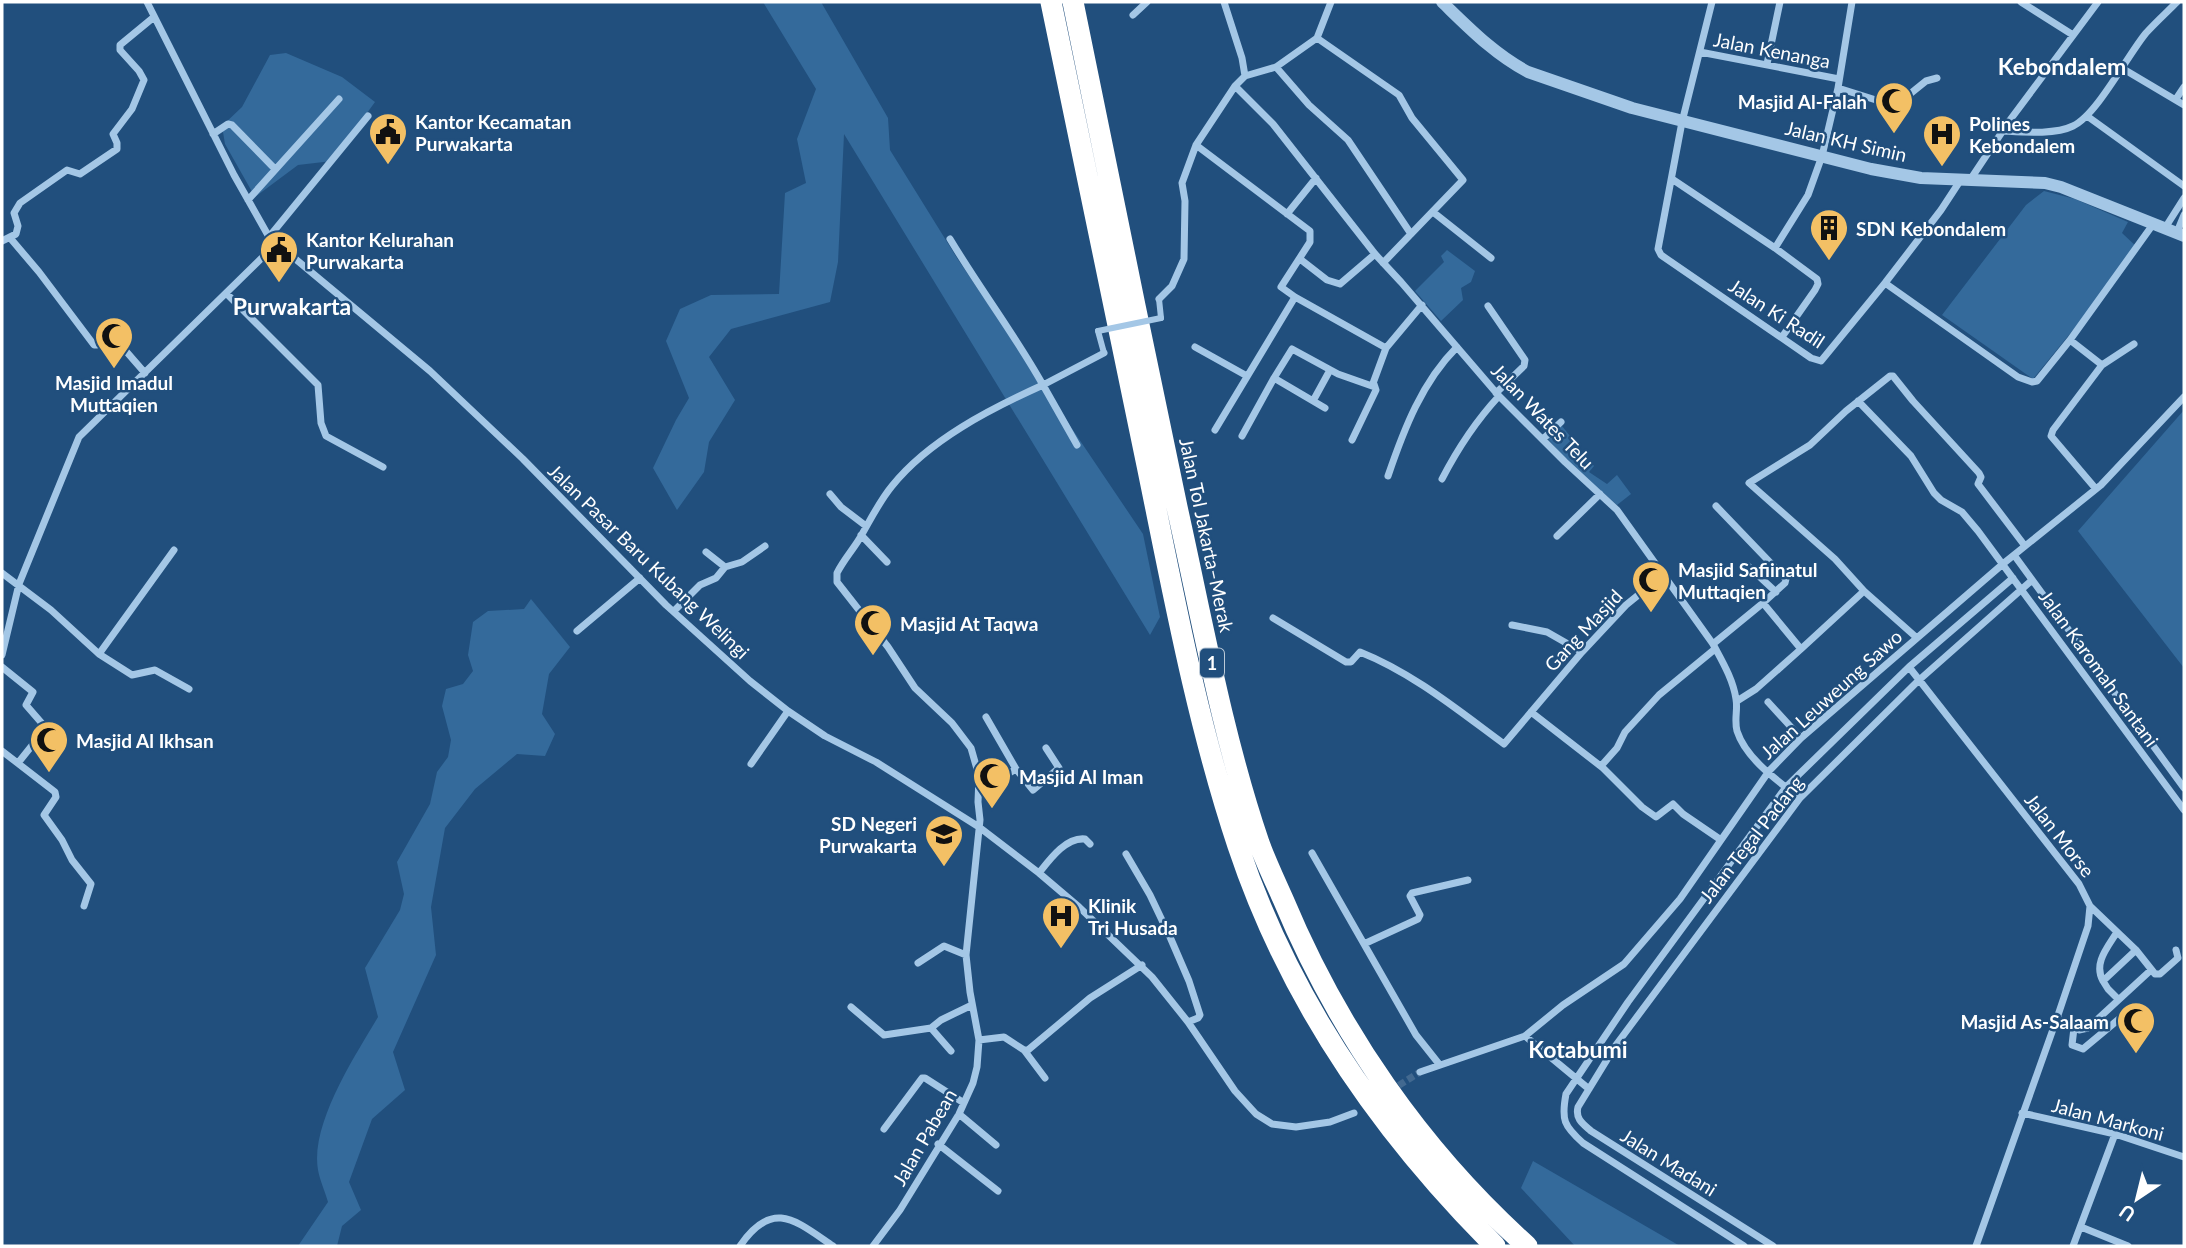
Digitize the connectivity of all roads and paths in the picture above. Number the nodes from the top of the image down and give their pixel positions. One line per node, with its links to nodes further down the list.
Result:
1 (147, 2): 15 (street, Jalan Pasar Baru Kubang Welingi)
2 (1051, 2): 207 (highway, 1)
3 (1073, 2): 208 (highway, Jalan Tol Jakarta–Merak / 1)
4 (1147, 2): 14 (street)
5 (1224, 2): 22 (street)
6 (1331, 2): 17 (street)
7 (1442, 2): 33 (street, Jalan KH Simin)
8 (1712, 2): 18 (street)
9 (1780, 2): 19 (street)
10 (1852, 2): 24 (street)
11 (2021, 2): 16 (street)
12 (2098, 2): 16 (street, Jalan Ki Radil)
13 (2177, 2): 21 (street)
14 (1133, 15)
15 (154, 17): 35 (street, Jalan Pasar Baru Kubang Welingi); 51 (street)
16 (2073, 35): 34 (street, Jalan Ki Radil)
17 (1317, 38): 20 (street); 45 (street)
18 (1700, 52): 19 (street, Jalan Kenanga); 33 (street)
19 (1768, 64): 24 (street, Jalan Kenanga)
20 (1276, 67): 22 (street); 49 (street)
21 (2120, 67): 29 (street); 32 (street)
22 (1245, 76): 25 (street)
23 (1937, 78): 27 (street)
24 (1839, 79): 27 (street)
25 (1235, 86): 36 (street); 39 (street, Jalan Wates Telu)
26 (2184, 86): 29 (street)
27 (1838, 88): 37 (street)
28 (339, 99): 38 (street)
29 (2176, 99): 30 (street)
30 (2184, 105)
31 (368, 116): 50 (street)
32 (2087, 116): 34 (street); 42 (street)
33 (1682, 122): 37 (street, Jalan KH Simin); 40 (street)
34 (2002, 131): 41 (street, Jalan Ki Radil)
35 (213, 134): 38 (street); 44 (street, Jalan Pasar Baru Kubang Welingi)
36 (1196, 145): 46 (street); 63 (street)
37 (1822, 156): 41 (street, Jalan KH Simin); 55 (street)
38 (275, 169): 44 (street)
39 (1316, 177): 46 (street); 56 (street, Jalan Wates Telu)
40 (1672, 179): 55 (street); 66 (street, Jalan Ki Radil)
41 (1965, 181): 48 (street, Jalan KH Simin); 60 (street, Jalan Ki Radil)
42 (2184, 186)
43 (2184, 198): 48 (street)
44 (248, 200): 50 (street, Jalan Pasar Baru Kubang Welingi)
45 (1433, 212): 49 (street); 57 (street)
46 (1287, 214): 58 (street)
47 (2184, 215): 48 (street)
48 (2170, 230): 67 (street)
49 (1411, 234): 59 (street)
50 (270, 237): 54 (street, Jalan Pasar Baru Kubang Welingi)
51 (10, 239): 53 (street); 75 (street)
52 (950, 239): 79 (street)
53 (2, 241)
54 (276, 244): 61 (street); 112 (street, Jalan Pasar Baru Kubang Welingi)
55 (1775, 248): 66 (street)
56 (1375, 254): 58 (street); 59 (street, Jalan Wates Telu)
57 (1491, 258)
58 (1300, 259): 62 (street)
59 (1383, 262): 64 (street, Jalan Wates Telu)
60 (1885, 283): 66 (street, Jalan Ki Radil); 67 (street)
61 (227, 294): 75 (street); 91 (street)
62 (1295, 297): 71 (street); 76 (street)
63 (1159, 299): 72 (street, bridge)
64 (1422, 305): 69 (street, Jalan Wates Telu); 71 (street)
65 (1488, 306): 80 (street)
66 (1782, 337)
67 (2070, 340): 73 (street)
68 (2134, 344): 73 (street)
69 (1457, 346): 80 (street, Jalan Wates Telu); 92 (street)
70 (1195, 347): 76 (street)
71 (1386, 348): 78 (street)
72 (1104, 353): 79 (street)
73 (2102, 365): 94 (street)
74 (1330, 370): 77 (street); 78 (street); 82 (street)
75 (145, 373): 115 (street)
76 (1247, 376): 86 (street)
77 (1274, 378): 82 (street); 87 (street)
78 (1374, 384): 89 (street)
79 (1043, 385): 90 (street); 98 (street)
80 (1498, 395): 88 (street, Jalan Wates Telu); 93 (street)
81 (2184, 397): 94 (street, Jalan Leuweung Sawo)
82 (1313, 401): 84 (street)
83 (1858, 401): 102 (street); 107 (street, Jalan Karomah Santani); 117 (street)
84 (1325, 408)
85 (1561, 422): 88 (street)
86 (1215, 430)
87 (1242, 436)
88 (1544, 439): 96 (street, Jalan Wates Telu)
89 (1352, 440)
90 (1077, 445)
91 (383, 467)
92 (1388, 476)
93 (1442, 479)
94 (2096, 489): 102 (street, Jalan Leuweung Sawo)
95 (830, 494): 98 (street)
96 (1600, 494): 100 (street); 111 (street, Jalan Wates Telu)
97 (1716, 506): 118 (street)
98 (866, 526): 99 (street)
99 (861, 535): 106 (street); 151 (street, Jalan Pabean)
100 (1557, 536)
101 (765, 546): 109 (street)
102 (2025, 546): 105 (street, Jalan Leuweung Sawo)
103 (174, 550): 129 (street)
104 (706, 552): 109 (street)
105 (2014, 555): 107 (street, Jalan Leuweung Sawo); 114 (street, Jalan Karomah Santani)
106 (887, 562)
107 (2004, 563): 113 (street, Jalan Karomah Santani); 124 (street, Jalan Leuweung Sawo)
108 (1748, 566): 118 (street)
109 (724, 567): 120 (street)
110 (2, 573): 115 (street)
111 (1663, 575): 125 (street, Jalan Wates Telu); 127 (street, Gang Masjid)
112 (640, 578): 120 (street, Jalan Pasar Baru Kubang Welingi); 123 (street)
113 (2013, 578): 116 (street, Jalan Karomah Santani); 131 (street, Jalan Tegal Padang)
114 (2032, 580): 116 (street, Jalan Tegal Padang); 139 (street, Jalan Karomah Santani)
115 (19, 584): 128 (street); 129 (street)
116 (2022, 589): 132 (street, Jalan Tegal Padang); 140 (street, Jalan Karomah Santani)
117 (1864, 591): 124 (street); 126 (street)
118 (1776, 592): 119 (street)
119 (1763, 603): 125 (street); 126 (street)
120 (674, 611): 136 (street, Jalan Pasar Baru Kubang Welingi)
121 (1273, 618): 137 (street, Gang Masjid)
122 (1512, 625): 127 (street)
123 (577, 631)
124 (1917, 638): 141 (street, Jalan Leuweung Sawo)
125 (1714, 647): 134 (street, Jalan Wates Telu); 146 (street)
126 (1801, 649): 134 (street)
127 (1582, 652): 137 (street, Gang Masjid)
128 (2, 654)
129 (99, 654): 133 (street)
130 (2, 667): 144 (street)
131 (1909, 667): 132 (street, Jalan Morse); 149 (street, Jalan Tegal Padang)
132 (1918, 681): 152 (street, Jalan Tegal Padang); 162 (street, Jalan Morse)
133 (189, 689)
134 (1737, 701): 148 (street, Jalan Wates Telu)
135 (1768, 702): 141 (street)
136 (788, 711): 145 (street); 154 (street, Jalan Pasar Baru Kubang Welingi)
137 (1531, 712): 146 (street)
138 (986, 717): 147 (street)
139 (2137, 723): 140 (street); 150 (street, Jalan Karomah Santani)
140 (2126, 731): 153 (street, Jalan Karomah Santani)
141 (1801, 738): 148 (street, Jalan Leuweung Sawo)
142 (1046, 748): 147 (street)
143 (2, 751): 144 (street)
144 (18, 763): 161 (street)
145 (751, 764)
146 (1602, 767): 155 (street)
147 (1016, 769): 151 (street)
148 (1769, 771): 149 (street, Jalan Wates Telu); 155 (street, Jalan Leuweung Sawo)
149 (1786, 787): 152 (street, Jalan Wates Telu); 181 (street, Jalan Tegal Padang)
150 (2184, 788)
151 (979, 791): 154 (street, Jalan Pabean)
152 (1800, 798): 183 (street, Jalan Tegal Padang)
153 (2184, 810)
154 (979, 827): 159 (street, Jalan Pasar Baru Kubang Welingi); 167 (street, Jalan Pabean)
155 (1721, 840): 180 (street, Jalan Leuweung Sawo)
156 (1090, 844): 159 (street)
157 (1312, 853): 164 (street)
158 (1126, 854): 177 (street)
159 (1039, 873): 169 (street, Jalan Pasar Baru Kubang Welingi)
160 (1468, 880): 164 (street)
161 (84, 906)
162 (2090, 906): 163 (street); 175 (street, Jalan Morse)
163 (2117, 932): 165 (street); 171 (street)
164 (1366, 943): 186 (street)
165 (2136, 950): 170 (street); 171 (street)
166 (2176, 950): 170 (street)
167 (966, 955): 168 (street); 173 (street, Jalan Pabean)
168 (918, 963)
169 (1142, 965): 177 (street, Jalan Pasar Baru Kubang Welingi); 184 (street)
170 (2151, 970): 172 (street)
171 (2104, 981): 172 (street)
172 (2118, 999): 179 (street)
173 (972, 1005): 178 (street); 182 (street, Jalan Pabean)
174 (850, 1007): 178 (street)
175 (2057, 1018): 179 (street); 195 (street, Jalan Morse)
176 (2119, 1019): 179 (street)
177 (1188, 1022): 194 (street, Jalan Pasar Baru Kubang Welingi)
178 (931, 1028): 185 (street)
179 (2074, 1028)
180 (1525, 1036): 186 (street); 189 (street)
181 (1604, 1037): 183 (street); 189 (street, Jalan Tegal Padang)
182 (979, 1040): 184 (street); 191 (street, Jalan Pabean)
183 (1616, 1045): 190 (street, Jalan Tegal Padang)
184 (1024, 1050): 188 (street)
185 (951, 1051)
186 (1438, 1064): 187 (street)
187 (1420, 1072)
188 (1045, 1078)
189 (1575, 1079): 190 (street); 192 (street)
190 (1589, 1089): 193 (street)
191 (964, 1103): 196 (street, Jalan Pabean); 197 (street)
192 (1563, 1111): 193 (street); 209 (street, Jalan Madani)
193 (1577, 1112): 210 (street, Jalan Madani)
194 (1354, 1113)
195 (2022, 1113): 198 (street, Jalan Markoni); 211 (street, Jalan Morse)
196 (959, 1114): 199 (street, Jalan Pabean); 200 (street)
197 (884, 1129)
198 (2115, 1135): 201 (street, Jalan Markoni); 203 (street)
199 (938, 1144): 202 (street); 206 (street, Jalan Pabean)
200 (996, 1145)
201 (2184, 1157)
202 (999, 1191)
203 (2081, 1227): 212 (street); 213 (street)
204 (740, 1246): 205 (street)
205 (833, 1246)
206 (873, 1246)
207 (1495, 1246)
208 (1527, 1246)
209 (1744, 1246)
210 (1773, 1246)
211 (1976, 1246)
212 (2073, 1246)
213 (2128, 1246)

